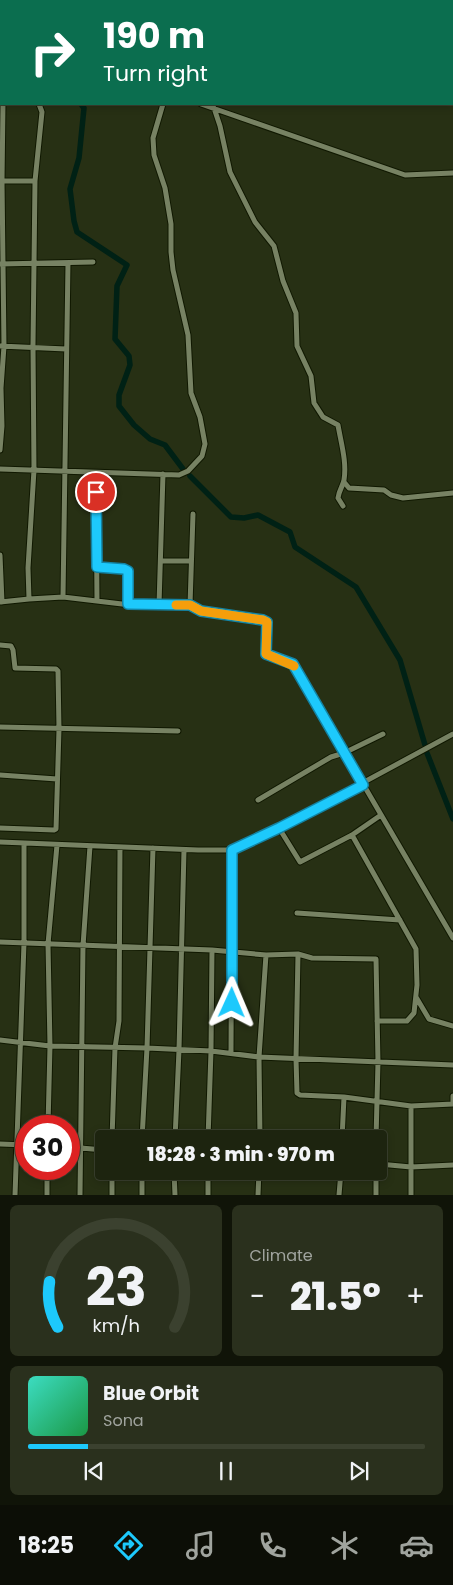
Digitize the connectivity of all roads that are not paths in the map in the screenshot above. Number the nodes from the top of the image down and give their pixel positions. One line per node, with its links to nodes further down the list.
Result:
1 (2, 105): 7 (street)
2 (39, 105): 8 (street)
3 (163, 105): 21 (street)
4 (204, 105): 5 (street)
5 (214, 108): 6 (street); 22 (street)
6 (453, 172)
7 (1, 181): 8 (street); 11 (street)
8 (35, 181): 12 (street)
9 (93, 262): 10 (street)
10 (68, 263): 12 (street); 15 (street)
11 (2, 264): 12 (street); 13 (street)
12 (34, 265): 14 (street)
13 (2, 346): 14 (street); 16 (street)
14 (33, 346): 15 (street); 18 (street)
15 (66, 349): 19 (street)
16 (0, 450)
17 (0, 469): 18 (street)
18 (34, 470): 19 (street); 31 (street)
19 (65, 471): 20 (street); 30 (street)
20 (96, 472): 21 (street); 29 (street)
21 (163, 474): 27 (street)
22 (344, 482): 23 (street); 24 (street)
23 (453, 493)
24 (343, 506)
25 (193, 514): 28 (street)
26 (0, 556): 33 (street)
27 (161, 561): 28 (street); 35 (street)
28 (191, 561): 36 (street)
29 (97, 567): 32 (street); 34 (street)
30 (63, 597): 31 (street); 32 (street)
31 (29, 599): 33 (street)
32 (97, 601): 34 (street)
33 (1, 602)
34 (128, 604): 35 (street)
35 (160, 605): 36 (street)
36 (190, 605): 43 (street)
37 (0, 645): 39 (street)
38 (0, 727): 39 (street)
39 (59, 729): 40 (street); 45 (street)
40 (178, 731)
41 (383, 734): 43 (street)
42 (453, 734): 46 (street)
43 (344, 753): 46 (street); 47 (street)
44 (0, 775): 45 (street)
45 (57, 779): 49 (street)
46 (363, 785): 48 (street); 50 (street)
47 (258, 800)
48 (381, 815): 51 (street); 62 (street)
49 (0, 828)
50 (279, 828): 51 (street); 59 (street)
51 (352, 835): 61 (street)
52 (0, 842): 53 (street)
53 (24, 843): 54 (street); 64 (street)
54 (57, 845): 55 (street); 65 (street)
55 (90, 846): 56 (street); 66 (street)
56 (120, 847): 57 (street); 67 (street)
57 (154, 848): 58 (street); 68 (street)
58 (184, 850): 59 (street); 69 (street)
59 (232, 850): 71 (street)
60 (297, 913): 61 (street)
61 (400, 920): 74 (street)
62 (453, 938)
63 (0, 942): 64 (street)
64 (24, 943): 65 (street); 78 (street)
65 (48, 944): 66 (street); 79 (street)
66 (83, 946): 67 (street); 80 (street)
67 (120, 947): 68 (street); 81 (street)
68 (150, 949): 69 (street); 82 (street)
69 (182, 950): 70 (street); 83 (street)
70 (212, 950): 71 (street); 84 (street)
71 (233, 952): 73 (street); 85 (street)
72 (298, 954): 73 (street); 75 (street); 87 (street)
73 (266, 955): 86 (street)
74 (416, 996): 75 (street); 76 (street)
75 (377, 1021): 88 (street)
76 (453, 1026)
77 (0, 1040): 78 (street)
78 (21, 1042): 79 (street); 94 (street)
79 (50, 1046): 80 (street); 95 (street)
80 (82, 1047): 81 (street); 105 (street)
81 (115, 1048): 82 (street); 96 (street)
82 (147, 1048): 83 (street); 97 (street)
83 (179, 1050): 84 (street); 98 (street)
84 (211, 1051): 85 (street); 99 (street)
85 (231, 1053): 86 (street)
86 (259, 1057): 87 (street); 100 (street)
87 (296, 1059): 88 (street); 91 (street)
88 (378, 1062): 89 (street); 92 (street)
89 (453, 1065)
90 (453, 1096): 93 (street)
91 (344, 1097): 92 (street); 101 (street)
92 (376, 1101): 93 (street); 102 (street)
93 (411, 1106): 109 (street)
94 (17, 1115)
95 (48, 1115)
96 (112, 1130)
97 (142, 1130)
98 (175, 1130)
99 (208, 1130)
100 (260, 1130)
101 (342, 1130)
102 (376, 1130)
103 (0, 1144): 104 (street)
104 (15, 1145)
105 (80, 1148): 106 (street)
106 (95, 1149)
107 (387, 1165): 109 (street)
108 (453, 1165): 109 (street)
109 (411, 1167): 130 (street)
110 (15, 1180): 120 (street)
111 (47, 1180): 121 (street)
112 (80, 1180): 122 (street)
113 (112, 1180): 123 (street)
114 (142, 1180): 124 (street)
115 (174, 1180): 125 (street)
116 (208, 1180): 126 (street)
117 (259, 1180): 127 (street)
118 (340, 1180): 128 (street)
119 (376, 1180): 129 (street)
120 (15, 1195)
121 (47, 1195)
122 (80, 1195)
123 (112, 1195)
124 (142, 1195)
125 (175, 1195)
126 (208, 1195)
127 (258, 1195)
128 (339, 1195)
129 (376, 1195)
130 (411, 1195)

